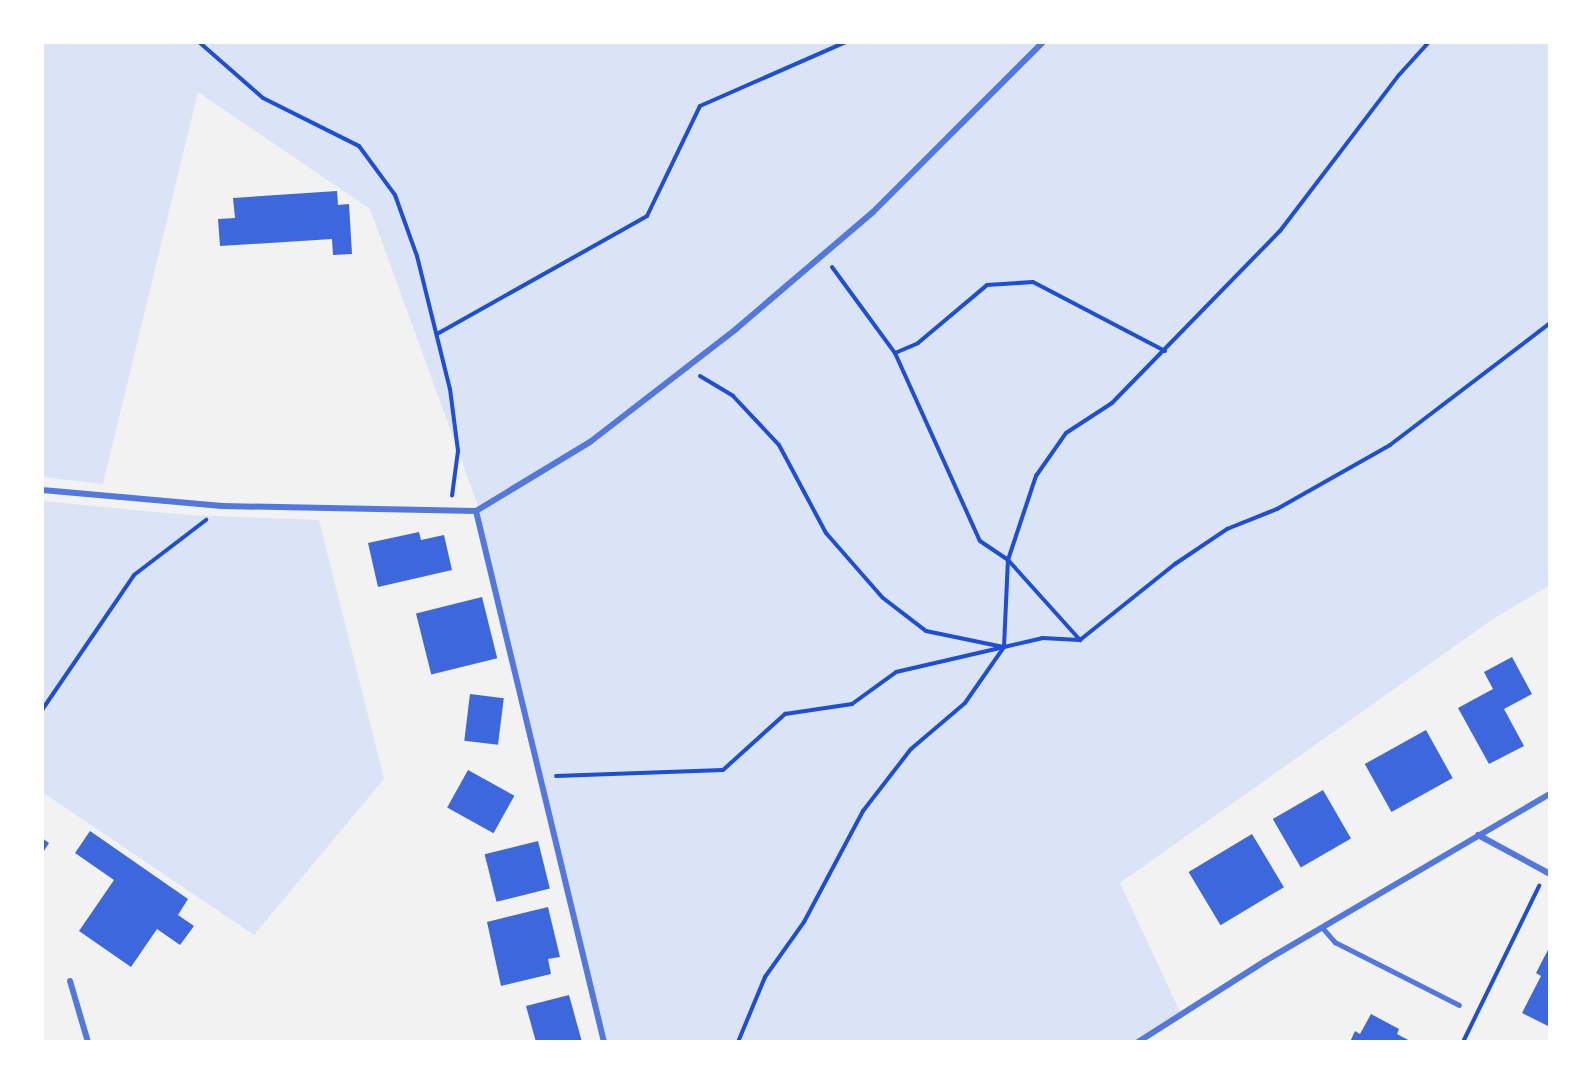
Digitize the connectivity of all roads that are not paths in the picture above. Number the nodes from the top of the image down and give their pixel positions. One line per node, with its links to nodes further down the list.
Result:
1 (1043, 42): 3 (street)
2 (42, 490): 3 (street)
3 (476, 511): 11 (street)
4 (1550, 794): 5 (street)
5 (1478, 835): 6 (street); 7 (street)
6 (1548, 873)
7 (1322, 927): 9 (lane); 12 (street)
8 (70, 981): 10 (street)
9 (1459, 1005)
10 (88, 1042)
11 (604, 1042)
12 (1138, 1042)

